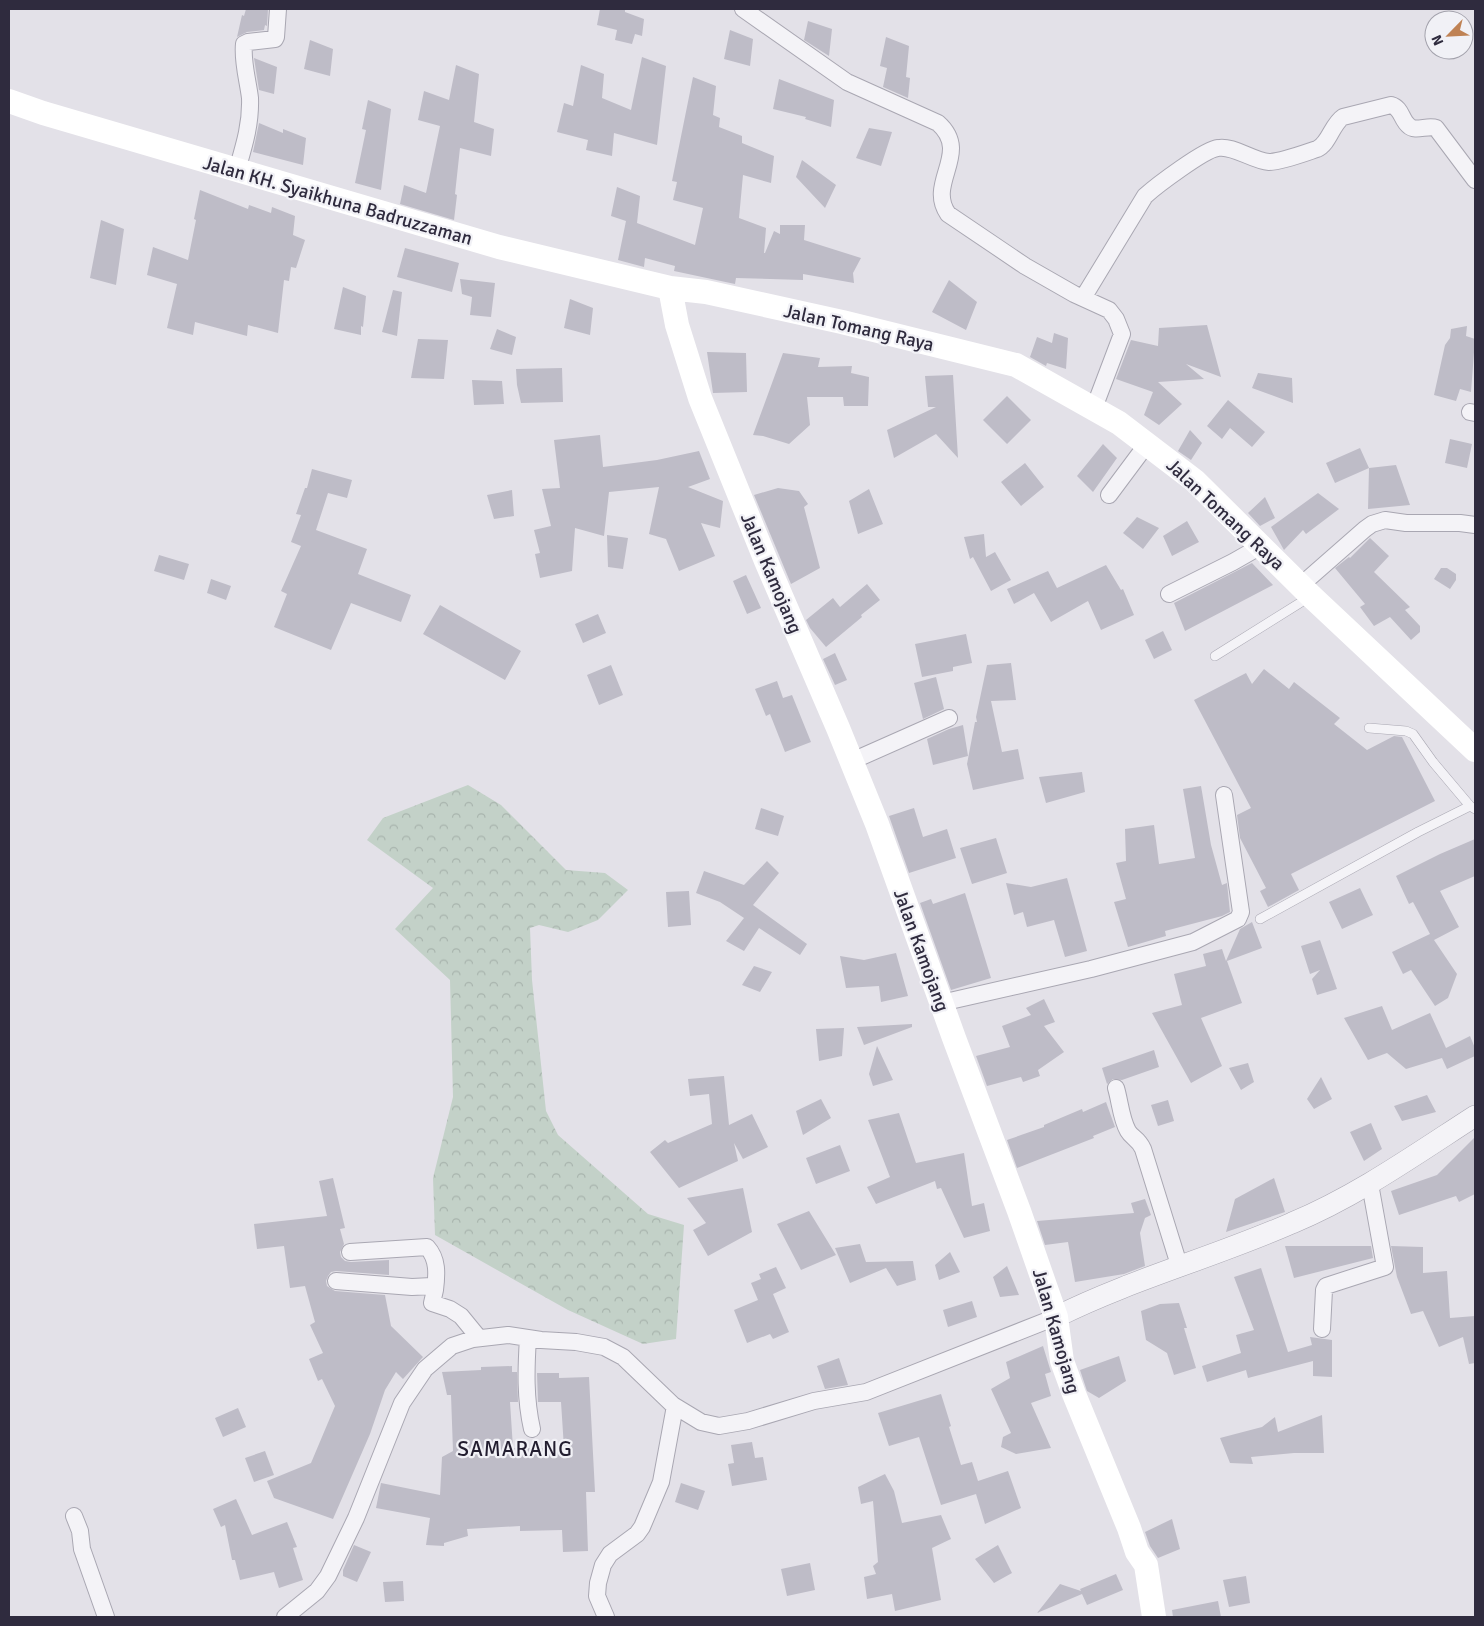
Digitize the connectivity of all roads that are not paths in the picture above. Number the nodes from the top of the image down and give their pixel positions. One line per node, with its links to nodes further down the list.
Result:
1 (278, 9): 4 (street)
2 (743, 9): 7 (street)
3 (9, 101): 4 (main road, Jalan KH. Syaikhuna Badruzzaman)
4 (237, 170): 6 (main road, Jalan KH. Syaikhuna Badruzzaman)
5 (1475, 180): 7 (street)
6 (670, 288): 8 (main road, Jalan Tomang Raya); 19 (main road, Jalan Kamojang)
7 (1084, 298): 8 (street)
8 (1094, 408): 9 (main road, Jalan Tomang Raya)
9 (1147, 444): 10 (street); 12 (main road, Jalan Tomang Raya)
10 (1109, 495)
11 (1475, 525): 13 (street)
12 (1261, 546): 13 (main road, Jalan Tomang Raya); 14 (street)
13 (1306, 591): 15 (lane); 18 (main road, Jalan Tomang Raya)
14 (1169, 594)
15 (1215, 656)
16 (950, 718): 19 (street)
17 (1369, 728): 21 (lane)
18 (1475, 750)
19 (852, 761): 23 (main road, Jalan Kamojang)
20 (1224, 795): 23 (street)
21 (1473, 808): 22 (lane)
22 (1260, 919)
23 (942, 1003): 31 (main road, Jalan Kamojang)
24 (1116, 1088): 28 (street)
25 (1475, 1116): 26 (street)
26 (1370, 1184): 28 (street); 32 (street)
27 (350, 1252): 30 (street)
28 (1180, 1268): 31 (street)
29 (336, 1281): 30 (street)
30 (434, 1290): 33 (street)
31 (1056, 1317): 35 (street); 41 (main road, Jalan Kamojang)
32 (1322, 1329)
33 (479, 1338): 34 (street); 39 (street)
34 (528, 1338): 35 (street); 36 (street)
35 (675, 1406): 40 (street)
36 (532, 1429)
37 (74, 1516): 38 (street)
38 (106, 1617)
39 (285, 1617)
40 (606, 1617)
41 (1154, 1617)

